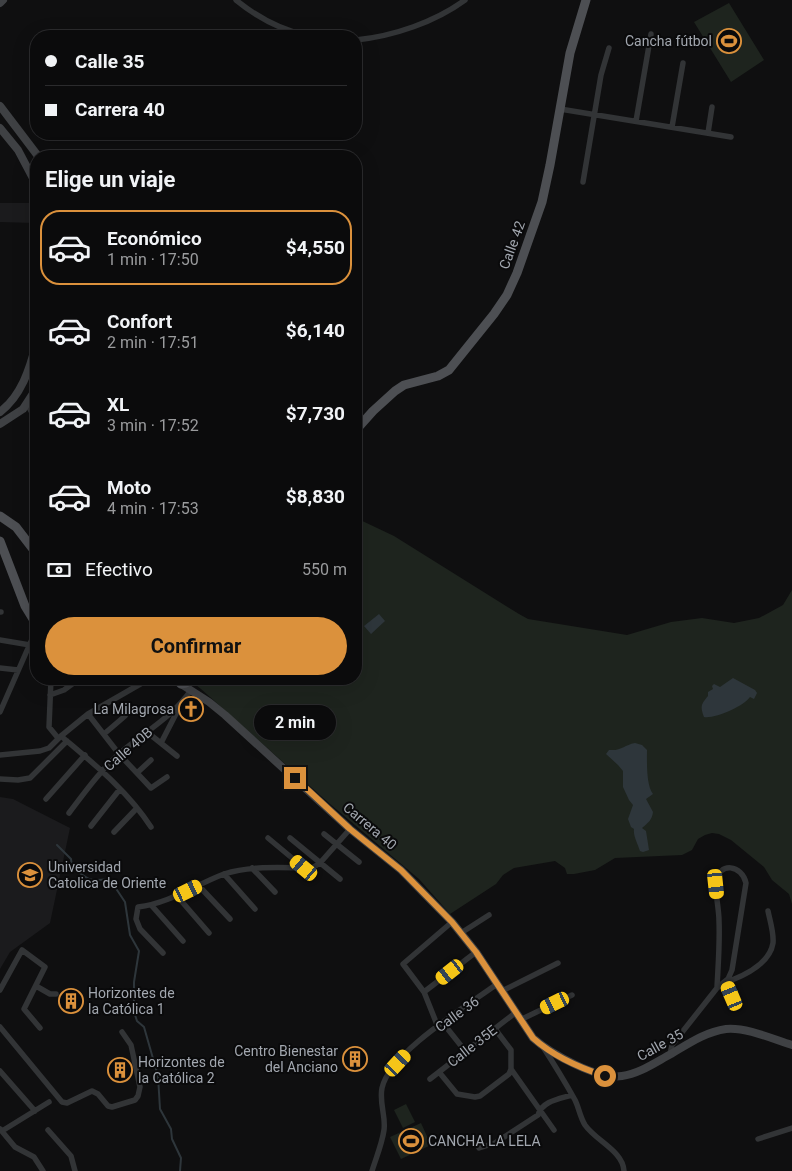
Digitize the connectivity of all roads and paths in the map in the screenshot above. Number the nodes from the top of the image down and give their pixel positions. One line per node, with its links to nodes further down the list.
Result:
1 (3, 0): 5 (main road)
2 (236, 0): 6 (street)
3 (465, 0): 8 (street)
4 (586, 0): 13 (main road, Calle 42)
5 (0, 3)
6 (286, 30)
7 (651, 34): 15 (street)
8 (362, 38)
9 (609, 48): 14 (street)
10 (683, 64): 16 (street)
11 (0, 106): 20 (main road)
12 (712, 107): 18 (street)
13 (560, 109): 14 (street); 28 (main road, Calle 42)
14 (594, 114): 15 (street); 22 (street)
15 (636, 121): 16 (street)
16 (672, 127): 18 (street)
17 (0, 128): 21 (main road)
18 (708, 133): 19 (street)
19 (731, 137)
20 (34, 150)
21 (30, 173)
22 (583, 182)
23 (30, 360): 27 (main road)
24 (30, 399): 25 (main road)
25 (27, 404): 26 (street); 29 (main road)
26 (30, 409)
27 (0, 412)
28 (362, 423)
29 (0, 424)
30 (0, 516): 32 (main road)
31 (0, 541): 33 (main road)
32 (30, 545)
33 (30, 614)
34 (0, 640): 35 (street)
35 (30, 644): 37 (street)
36 (0, 668): 37 (street)
37 (18, 670): 45 (street)
38 (51, 685): 43 (street)
39 (71, 685): 43 (street)
40 (139, 685): 46 (street)
41 (186, 685): 42 (main road, Carrera 40)
42 (193, 691): 44 (street, Calle 40B); 68 (main road, Carrera 40)
43 (50, 695): 50 (street)
44 (181, 704): 48 (street, Calle 40B); 52 (street)
45 (0, 712)
46 (88, 714): 49 (street); 50 (street)
47 (125, 716): 49 (street)
48 (147, 732): 52 (street); 53 (street, Calle 40B)
49 (104, 734): 53 (street)
50 (59, 737): 51 (street); 54 (street)
51 (67, 741): 55 (street); 61 (street)
52 (161, 744): 56 (street)
53 (119, 754): 58 (street, Calle 40B); 59 (street)
54 (0, 755)
55 (85, 755): 58 (street); 63 (street)
56 (177, 756)
57 (150, 760): 59 (street)
58 (102, 770): 62 (street); 65 (street, Calle 40B)
59 (138, 772): 60 (street)
60 (166, 777)
61 (0, 780)
62 (120, 789): 64 (street); 66 (street)
63 (46, 799)
64 (137, 808): 67 (street); 69 (street)
65 (69, 813)
66 (91, 826)
67 (151, 827)
68 (350, 829): 73 (street); 88 (main road, Carrera 40)
69 (114, 832)
70 (324, 834): 73 (street)
71 (268, 838): 77 (street)
72 (290, 838): 75 (street)
73 (337, 844): 74 (street); 75 (street)
74 (359, 862)
75 (320, 863): 77 (street); 79 (street)
76 (252, 868): 77 (street); 78 (street); 81 (street)
77 (304, 868)
78 (224, 874): 80 (street); 84 (street)
79 (340, 879)
80 (199, 886): 82 (street); 87 (street)
81 (275, 892)
82 (177, 896): 83 (street); 89 (street)
83 (152, 906): 91 (street); 93 (street)
84 (255, 909)
85 (768, 911): 95 (street)
86 (489, 915): 90 (street)
87 (230, 919)
88 (452, 922): 90 (main road, Carrera 40); 100 (street)
89 (209, 933)
90 (460, 933): 92 (main road, Carrera 40)
91 (183, 941)
92 (476, 952): 97 (main road, Carrera 40); 100 (street)
93 (163, 953)
94 (558, 963): 97 (street)
95 (727, 980): 98 (street); 98 (street); 103 (street)
96 (36, 986): 99 (street); 101 (street); 107 (street)
97 (500, 988): 104 (main road, Carrera 40); 105 (street, Calle 36)
98 (717, 988): 113 (street)
99 (0, 990)
100 (424, 992): 105 (street)
101 (56, 994)
102 (572, 995): 104 (street, Calle 35E)
103 (733, 1000)
104 (518, 1017): 108 (street, Calle 35E); 111 (main road, Carrera 40)
105 (441, 1025): 112 (street); 130 (street, Calle 36)
106 (0, 1027): 109 (street)
107 (40, 1028)
108 (495, 1029): 112 (street, Calle 35E); 114 (street)
109 (122, 1032)
110 (792, 1045): 113 (main road, Calle 35)
111 (543, 1047): 113 (main road, Calle 35); 118 (street, Carrera 40)
112 (466, 1052): 116 (street, Calle 35E)
113 (670, 1054)
114 (511, 1069): 116 (street); 120 (street)
115 (0, 1071): 121 (street)
116 (439, 1072): 117 (street, Calle 35E)
117 (430, 1080)
118 (572, 1095): 120 (street); 131 (street, Carrera 40)
119 (50, 1102): 121 (street)
120 (540, 1108): 125 (street); 127 (street)
121 (35, 1111): 123 (street)
122 (792, 1128): 126 (street)
123 (1, 1130): 128 (street)
124 (48, 1130): 129 (street)
125 (554, 1130)
126 (758, 1139)
127 (479, 1148)
128 (43, 1171)
129 (75, 1171)
130 (372, 1171)
131 (624, 1171)

